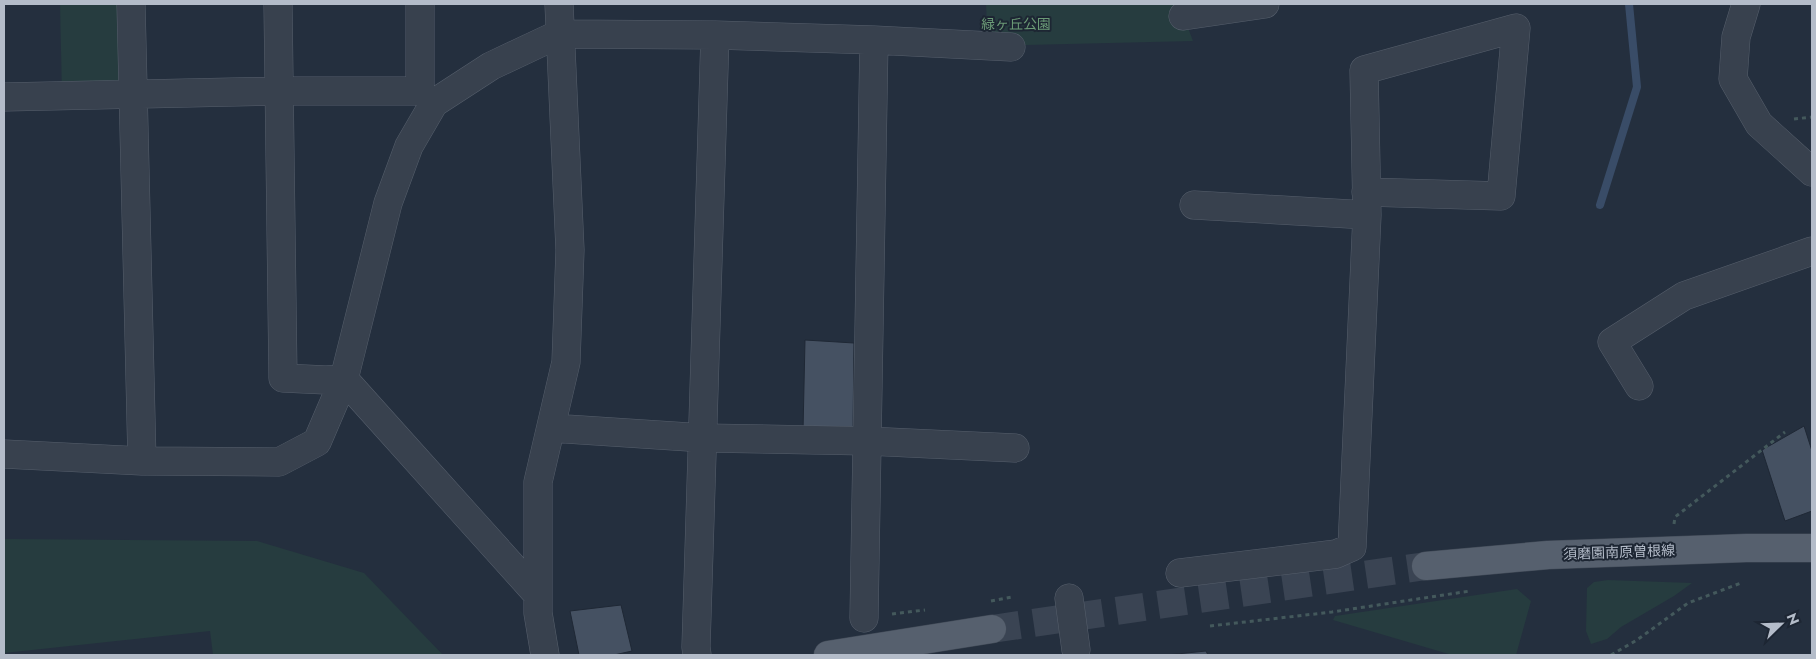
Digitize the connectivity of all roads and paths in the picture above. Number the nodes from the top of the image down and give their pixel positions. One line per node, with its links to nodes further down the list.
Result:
1 (131, 4): 13 (street)
2 (278, 4): 12 (street)
3 (420, 4): 12 (street)
4 (559, 4): 8 (street)
5 (1264, 4): 7 (street)
6 (1746, 4): 15 (street)
7 (1183, 16)
8 (559, 34): 9 (street); 19 (street); 21 (street)
9 (715, 35): 10 (street); 23 (street)
10 (874, 40): 11 (street); 24 (street)
11 (1011, 46)
12 (279, 91): 13 (street); 19 (street)
13 (134, 96): 14 (street); 27 (street)
14 (4, 97)
15 (1812, 172)
16 (1366, 203): 16 (street); 17 (street); 31 (street)
17 (1194, 205)
18 (1812, 251): 20 (street)
19 (344, 378): 27 (street); 34 (street)
20 (1639, 386)
21 (551, 428): 23 (street); 34 (street)
22 (1785, 432): 28 (path)
23 (704, 438): 24 (street); 41 (street)
24 (867, 441): 25 (street); 36 (street)
25 (1015, 448)
26 (4, 454): 27 (street)
27 (142, 461)
28 (1673, 526)
29 (1812, 548): 30 (main road, 須磨園南原曽根線)
30 (1426, 566)
31 (1180, 573)
32 (1742, 583): 43 (path)
33 (1472, 591): 37 (path)
34 (538, 594): 40 (street)
35 (1069, 598): 39 (street)
36 (864, 618)
37 (1210, 626)
38 (992, 629): 42 (main road)
39 (1076, 650)
40 (544, 655)
41 (697, 655)
42 (828, 655)
43 (1611, 655)

